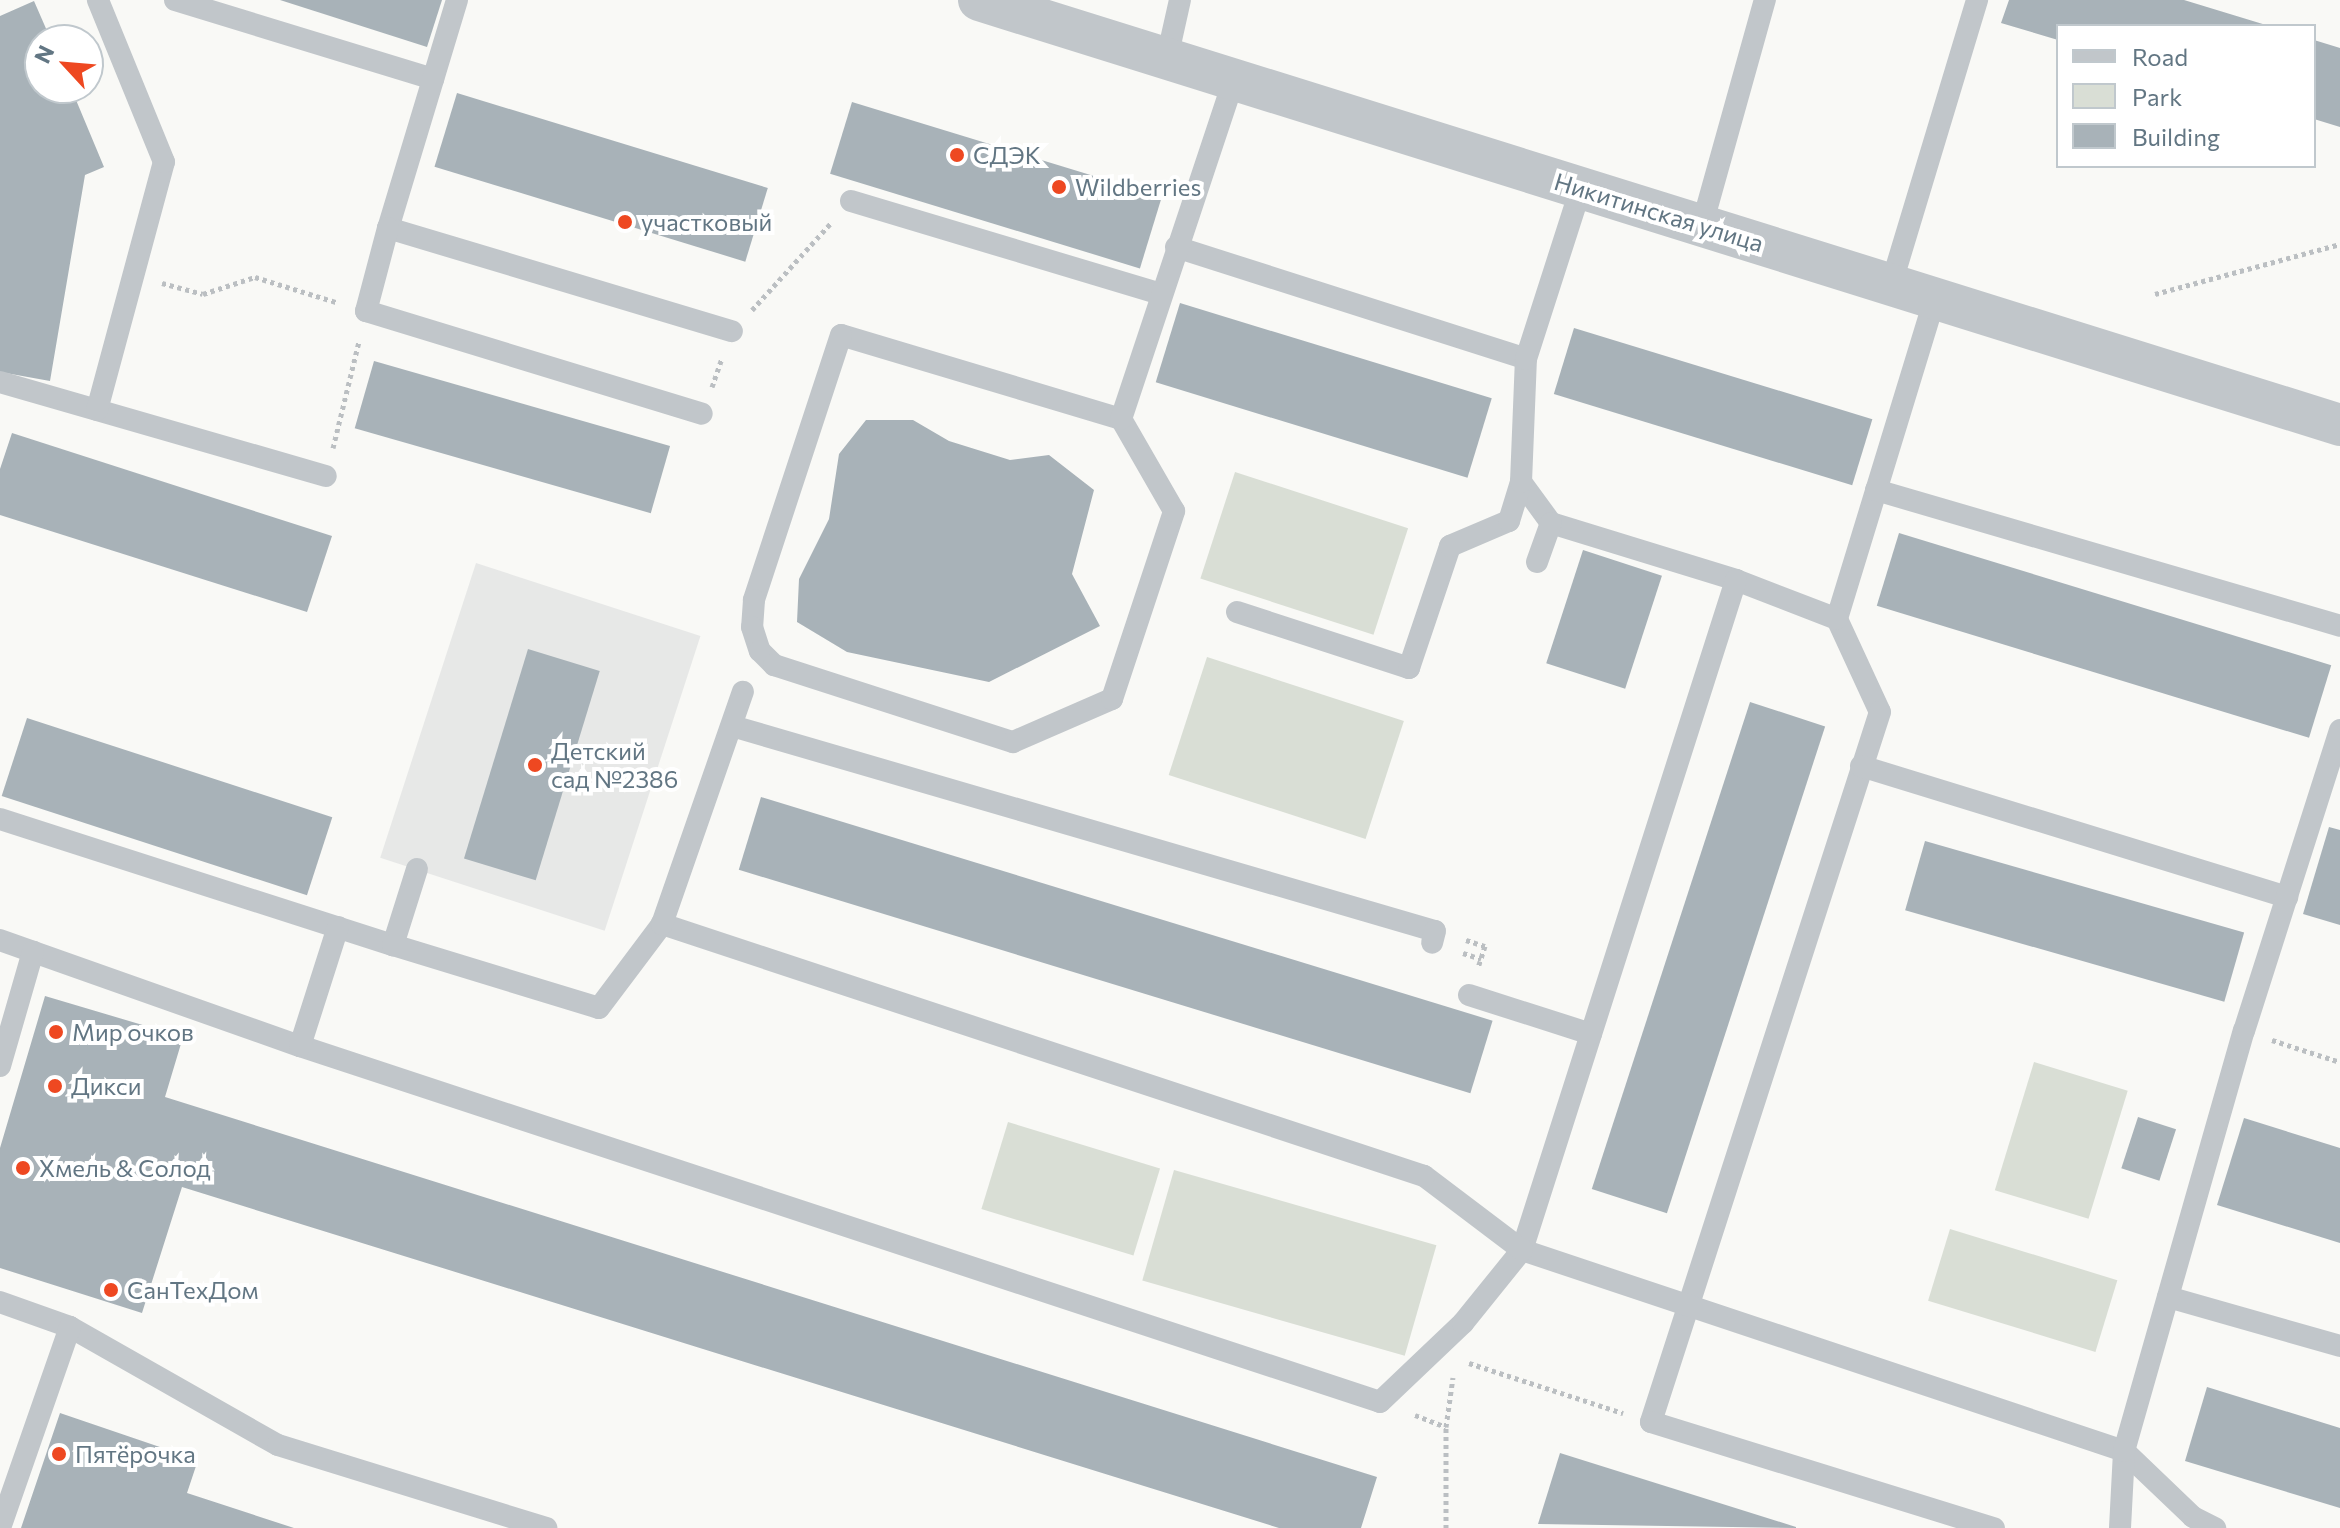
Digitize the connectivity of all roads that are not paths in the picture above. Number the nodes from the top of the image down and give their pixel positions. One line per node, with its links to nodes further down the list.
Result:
1 (98, 0): 22 (lane)
2 (175, 0): 9 (lane)
3 (457, 0): 9 (lane)
4 (980, 0): 8 (street, Никитинская улица)
5 (1180, 0): 8 (lane)
6 (1765, 0): 13 (lane)
7 (1977, 0): 16 (lane)
8 (1167, 58): 10 (street, Никитинская улица)
9 (433, 79): 14 (lane)
10 (1234, 79): 11 (street, Никитинская улица); 15 (lane)
11 (1581, 188): 13 (street, Никитинская улица); 20 (lane)
12 (851, 201): 17 (lane)
13 (1702, 225): 16 (street, Никитинская улица)
14 (388, 228): 19 (lane); 23 (lane)
15 (1176, 247): 17 (lane); 20 (lane)
16 (1891, 285): 18 (street, Никитинская улица)
17 (1161, 294): 24 (lane)
18 (1935, 298): 25 (street, Никитинская улица); 28 (lane)
19 (732, 331)
20 (1526, 359): 27 (lane)
21 (0, 382): 22 (lane)
22 (97, 410): 26 (lane)
23 (702, 414)
24 (1121, 419): 24 (lane)
25 (2340, 425)
26 (326, 476)
27 (1521, 482): 29 (lane); 32 (lane)
28 (1876, 490): 33 (lane); 34 (lane)
29 (1551, 523): 30 (lane); 31 (lane)
30 (1537, 562)
31 (1736, 580): 33 (lane); 49 (lane)
32 (1237, 612)
33 (1837, 619): 38 (lane)
34 (2340, 626)
35 (743, 692): 36 (lane)
36 (732, 726): 42 (lane); 44 (lane)
37 (2340, 730): 41 (lane)
38 (1861, 766): 41 (lane); 55 (lane)
39 (0, 819): 43 (lane)
40 (417, 869): 46 (lane)
41 (2287, 897): 53 (lane)
42 (662, 924): 46 (lane); 52 (lane)
43 (338, 927): 46 (lane); 50 (lane)
44 (1433, 937)
45 (0, 940): 47 (lane)
46 (393, 945)
47 (33, 952): 50 (lane); 51 (lane)
48 (1469, 995): 49 (lane)
49 (1591, 1034): 52 (lane)
50 (300, 1046): 52 (lane)
51 (0, 1066)
52 (1522, 1250): 55 (lane)
53 (2168, 1297): 57 (lane); 58 (lane)
54 (0, 1302): 56 (lane)
55 (1688, 1306): 58 (lane); 61 (lane)
56 (70, 1327): 59 (lane); 60 (lane)
57 (2340, 1346)
58 (2124, 1451): 62 (lane); 63 (lane)
59 (0, 1528)
60 (546, 1528)
61 (1994, 1528)
62 (2120, 1528)
63 (2215, 1528)

